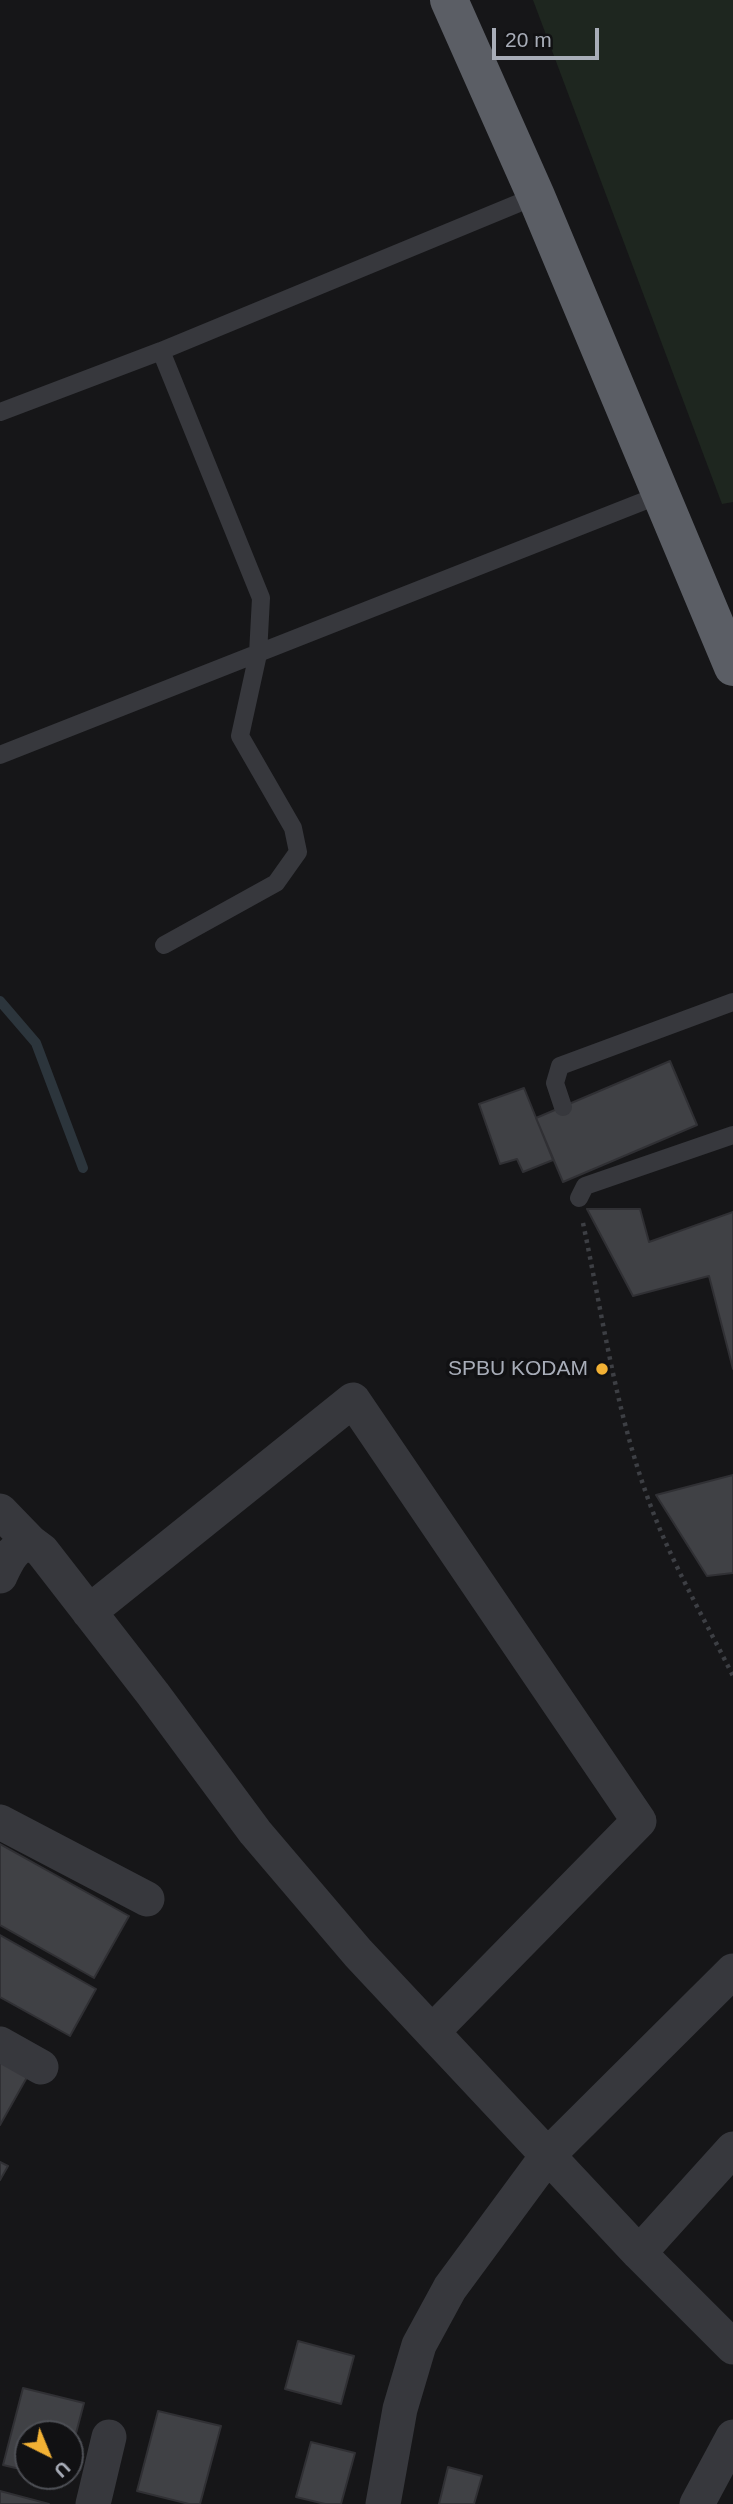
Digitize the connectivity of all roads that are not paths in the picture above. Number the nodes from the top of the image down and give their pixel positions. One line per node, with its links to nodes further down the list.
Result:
1 (449, 0): 2 (highway)
2 (536, 196): 3 (lane); 5 (highway)
3 (161, 351): 4 (lane); 6 (lane)
4 (0, 412)
5 (662, 494): 6 (lane); 7 (highway)
6 (258, 654): 8 (lane); 9 (lane)
7 (733, 667)
8 (0, 755)
9 (164, 946)
10 (733, 1002): 11 (lane)
11 (563, 1107)
12 (733, 1135): 13 (lane)
13 (579, 1198)
14 (0, 1511): 15 (street)
15 (30, 1542): 16 (street); 17 (street)
16 (0, 1576)
17 (89, 1612): 21 (street); 21 (street)
18 (0, 1822): 19 (street)
19 (147, 1899)
20 (733, 1971): 25 (street)
21 (433, 2031): 25 (street)
22 (0, 2045): 23 (street)
23 (41, 2067)
24 (733, 2149): 26 (street)
25 (548, 2155): 26 (street); 31 (street)
26 (639, 2253): 27 (street)
27 (733, 2347)
28 (109, 2437): 30 (street)
29 (733, 2437): 32 (street)
30 (93, 2504)
31 (383, 2504)
32 (697, 2504)

